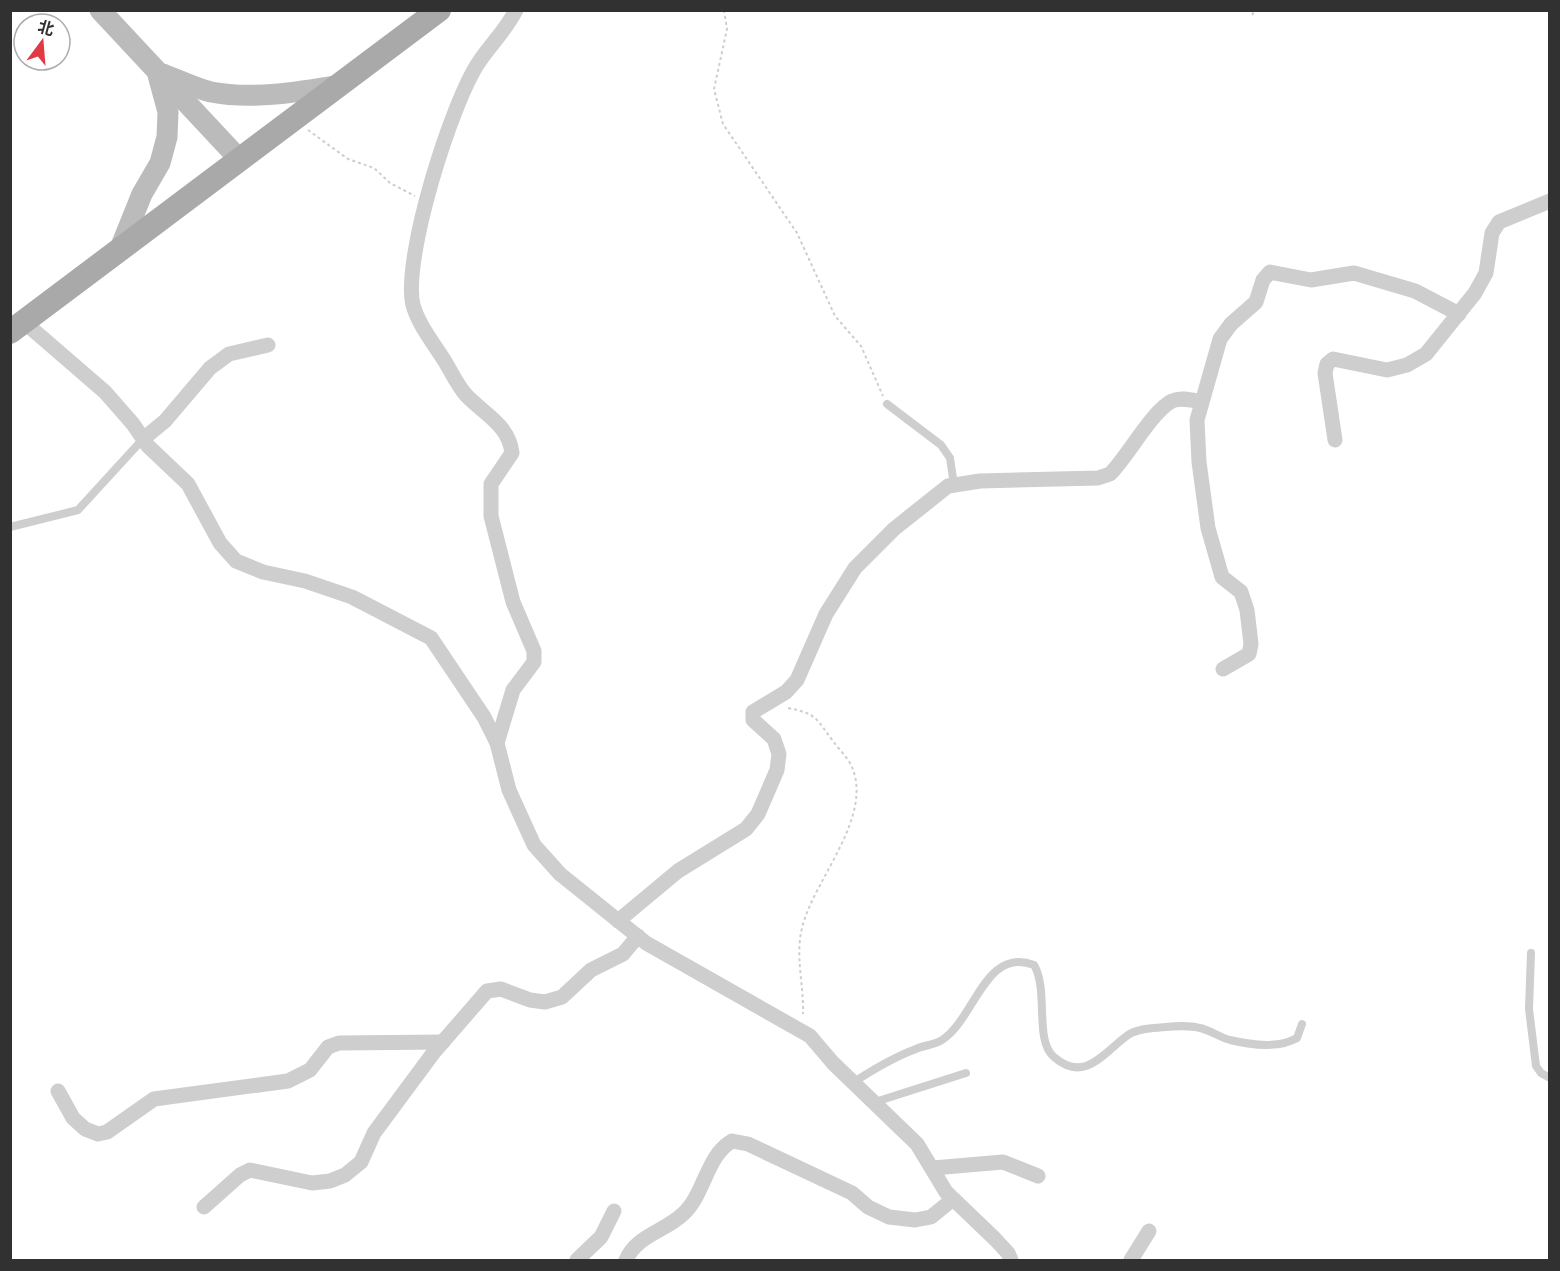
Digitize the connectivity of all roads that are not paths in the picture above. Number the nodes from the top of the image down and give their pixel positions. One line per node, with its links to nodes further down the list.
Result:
1 (100, 10): 4 (main road)
2 (439, 10): 5 (main road)
3 (516, 10): 19 (street)
4 (157, 72): 5 (main road); 6 (main road); 8 (main road)
5 (340, 85): 6 (main road)
6 (240, 160): 8 (main road)
7 (1550, 201): 9 (street)
8 (119, 251): 10 (main road)
9 (1459, 314): 12 (street); 15 (street)
10 (17, 327): 14 (street)
11 (268, 345): 14 (street)
12 (1201, 402): 16 (street); 18 (street)
13 (887, 404): 16 (lane)
14 (143, 439): 17 (lane); 19 (street)
15 (1335, 440)
16 (954, 485): 20 (street)
17 (10, 527)
18 (1223, 669)
19 (497, 743): 20 (street)
20 (618, 921): 21 (street)
21 (638, 936): 24 (street); 27 (street)
22 (1531, 952): 26 (lane)
23 (1302, 1024): 27 (lane)
24 (443, 1042): 28 (street); 33 (street)
25 (966, 1073): 29 (lane)
26 (1550, 1078)
27 (854, 1082): 29 (street)
28 (58, 1091)
29 (875, 1102): 30 (street)
30 (933, 1168): 31 (street); 32 (street)
31 (1038, 1176)
32 (953, 1199): 37 (street); 38 (street)
33 (204, 1207)
34 (614, 1211): 36 (street)
35 (1149, 1231): 39 (street)
36 (577, 1260)
37 (626, 1260)
38 (1011, 1260)
39 (1131, 1260)

